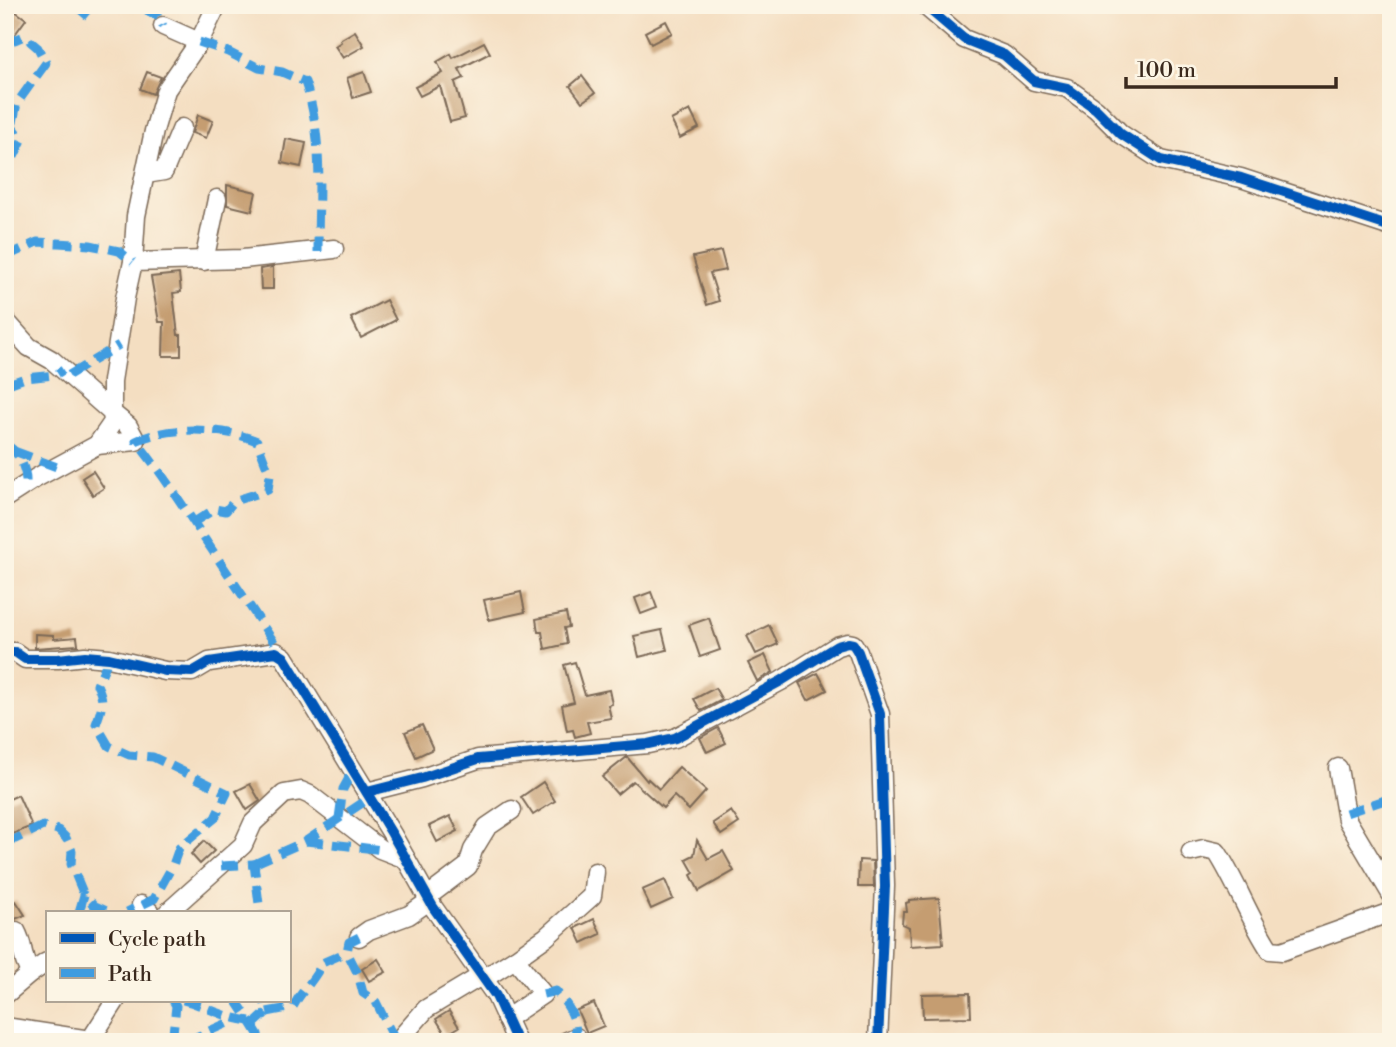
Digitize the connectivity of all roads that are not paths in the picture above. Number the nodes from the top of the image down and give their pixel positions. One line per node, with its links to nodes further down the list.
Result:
1 (217, 5): 4 (street)
2 (924, 5): 8 (street)
3 (163, 26): 4 (street)
4 (199, 42): 6 (street)
5 (182, 128): 6 (street)
6 (146, 174): 11 (street)
7 (217, 199): 10 (street)
8 (1391, 227)
9 (334, 249): 10 (street)
10 (204, 261): 11 (street)
11 (134, 262): 13 (street)
12 (5, 320): 13 (street)
13 (112, 413): 14 (street); 14 (street)
14 (97, 445): 15 (street)
15 (5, 498)
16 (5, 652): 18 (street)
17 (1338, 768): 23 (street)
18 (367, 792): 21 (street); 40 (street)
19 (512, 810): 24 (street)
20 (1191, 852): 26 (street)
21 (406, 859): 24 (street); 25 (street)
22 (595, 872): 29 (street)
23 (1391, 894)
24 (428, 899): 28 (street); 32 (street)
25 (169, 911)
26 (1391, 912)
27 (16, 931): 31 (street)
28 (359, 937)
29 (515, 959): 32 (street); 35 (street)
30 (46, 963): 31 (street)
31 (31, 974): 33 (street)
32 (482, 977): 35 (street); 38 (street)
33 (5, 995)
34 (115, 1002): 37 (street)
35 (506, 1019): 39 (street)
36 (5, 1027): 37 (street)
37 (90, 1041)
38 (397, 1042)
39 (517, 1042)
40 (878, 1042)

